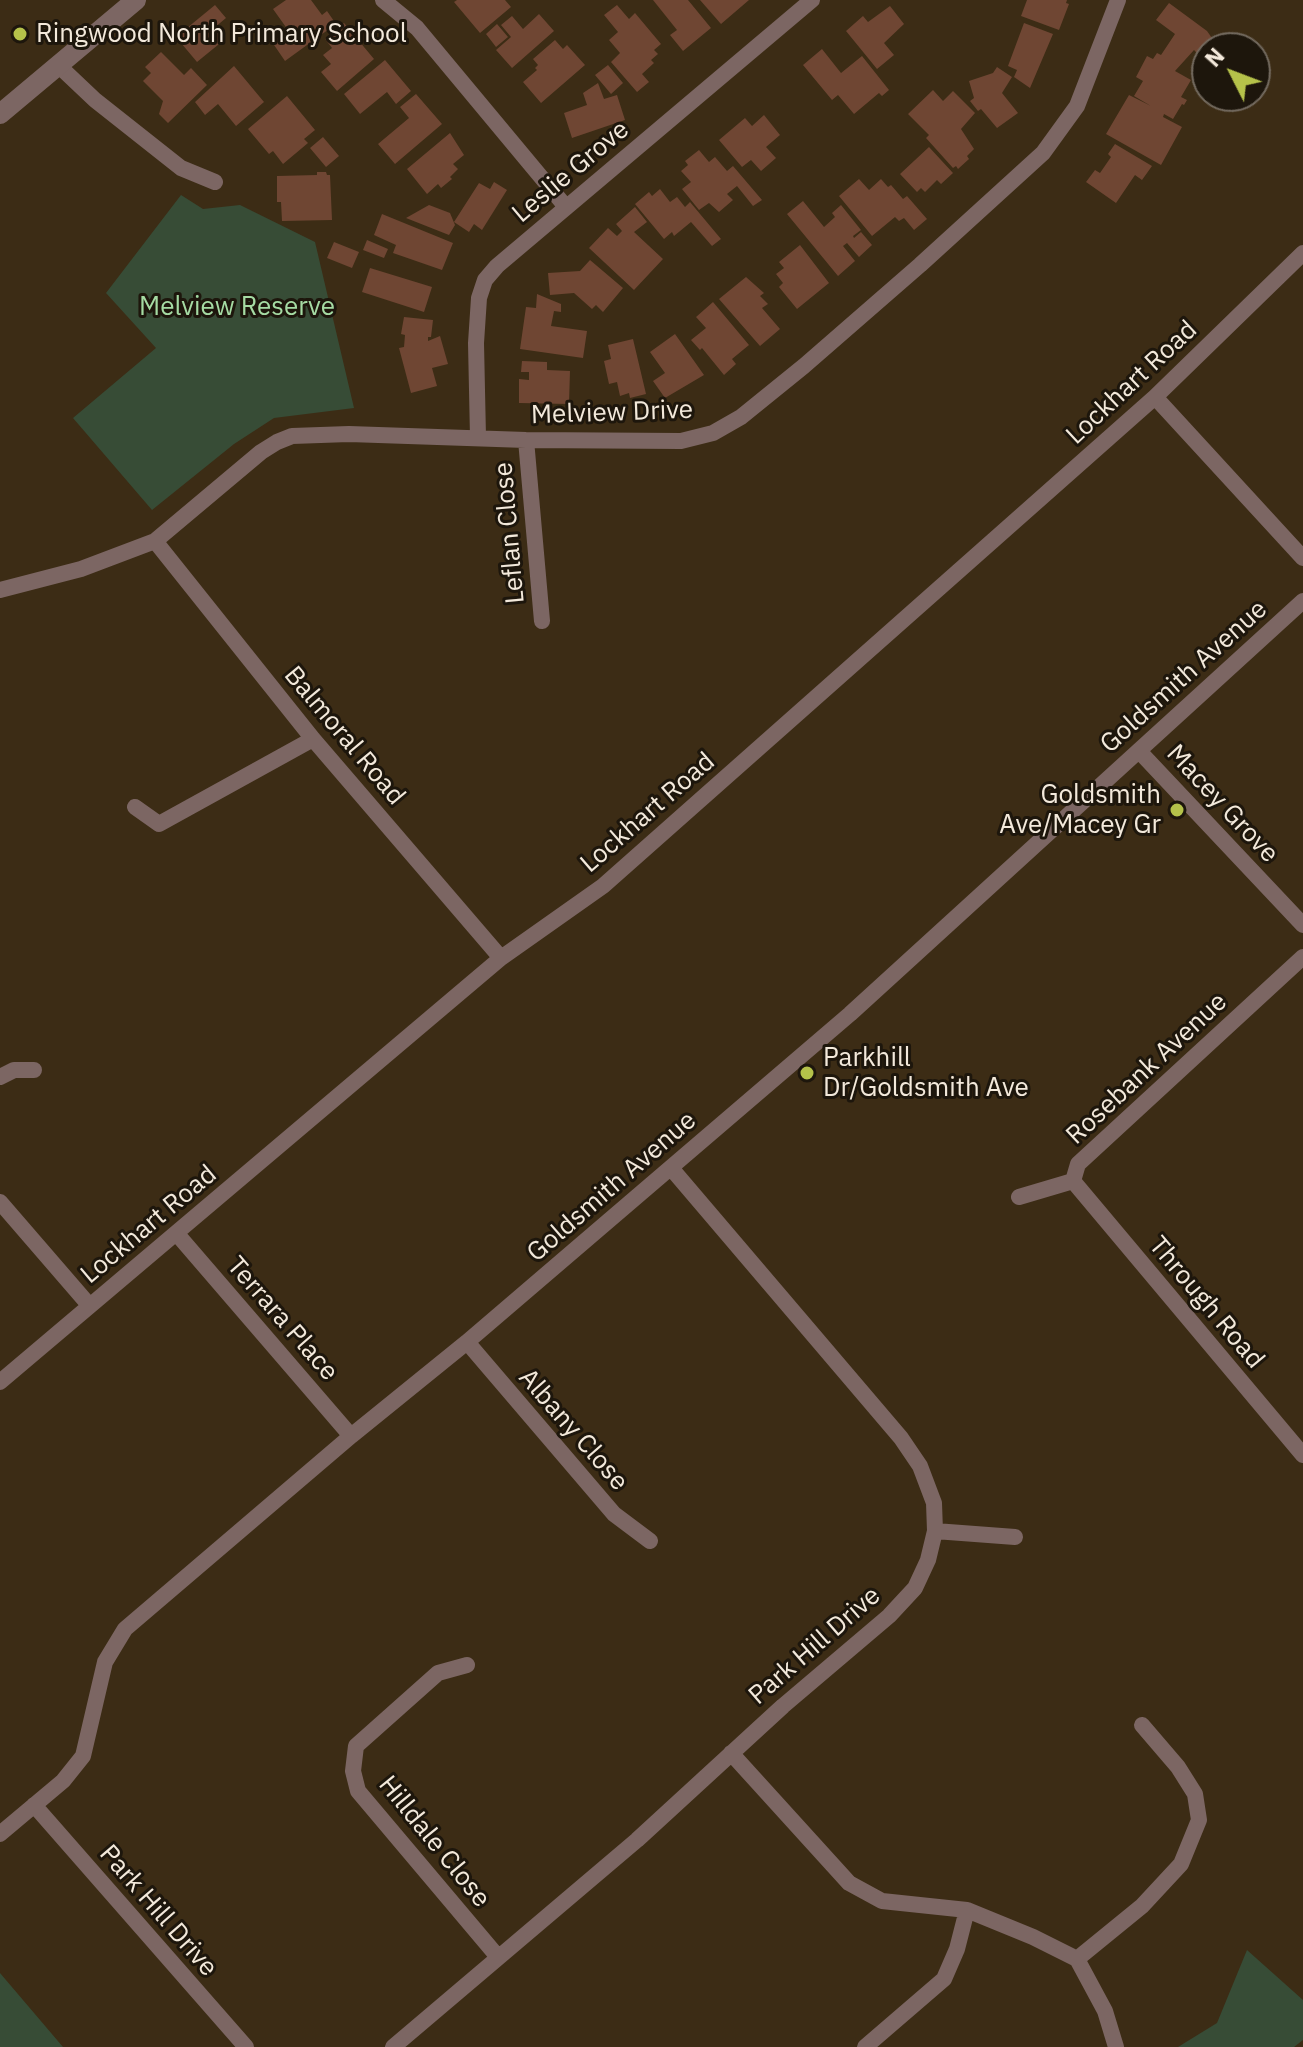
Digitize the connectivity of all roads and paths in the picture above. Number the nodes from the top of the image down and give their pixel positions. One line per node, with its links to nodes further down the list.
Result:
1 (136, 0): 5 (street)
2 (383, 0): 8 (street)
3 (812, 0): 8 (street, Leslie Grove)
4 (1118, 0): 12 (street, Melview Drive)
5 (58, 65): 6 (street); 7 (street)
6 (0, 114)
7 (215, 182)
8 (566, 207): 11 (street, Leslie Grove)
9 (1303, 253): 10 (street, Lockhart Road)
10 (1155, 397): 14 (street); 23 (street, Lockhart Road)
11 (478, 437): 12 (street, Melview Drive); 13 (street, Melview Drive)
12 (526, 440): 17 (street, Leflan Close)
13 (155, 541): 15 (street, Melview Drive); 18 (street, Balmoral Road)
14 (1303, 558)
15 (0, 590)
16 (1303, 601): 19 (street, Goldsmith Avenue)
17 (542, 621)
18 (313, 739): 20 (street); 23 (street, Balmoral Road)
19 (1139, 751): 21 (street, Macey Grove); 26 (street, Goldsmith Avenue)
20 (135, 807)
21 (1303, 925)
22 (1303, 957): 27 (street, Rosebank Avenue)
23 (501, 958): 30 (street, Lockhart Road)
24 (34, 1070): 25 (street)
25 (0, 1077)
26 (671, 1168): 32 (street, Goldsmith Avenue); 36 (street, Park Hill Drive)
27 (1073, 1181): 28 (street, Rosebank Avenue); 35 (street, Through Road)
28 (1019, 1197)
29 (0, 1202): 31 (street)
30 (177, 1234): 31 (street, Lockhart Road); 34 (street, Terrara Place)
31 (89, 1305): 33 (street, Lockhart Road)
32 (467, 1342): 34 (street, Goldsmith Avenue); 38 (street, Albany Close)
33 (0, 1382)
34 (351, 1436): 42 (street, Goldsmith Avenue)
35 (1303, 1455)
36 (935, 1531): 37 (street); 41 (street, Park Hill Drive)
37 (1015, 1537)
38 (650, 1541)
39 (467, 1665): 45 (street, Hilldale Close)
40 (1142, 1725): 46 (street)
41 (731, 1753): 44 (street); 45 (street, Park Hill Drive)
42 (34, 1805): 43 (street, Goldsmith Avenue); 47 (street, Park Hill Drive)
43 (0, 1834)
44 (967, 1910): 46 (street); 49 (street)
45 (498, 1957): 48 (street, Park Hill Drive)
46 (1077, 1959): 50 (street)
47 (246, 2047)
48 (393, 2047)
49 (865, 2047)
50 (1116, 2047)

